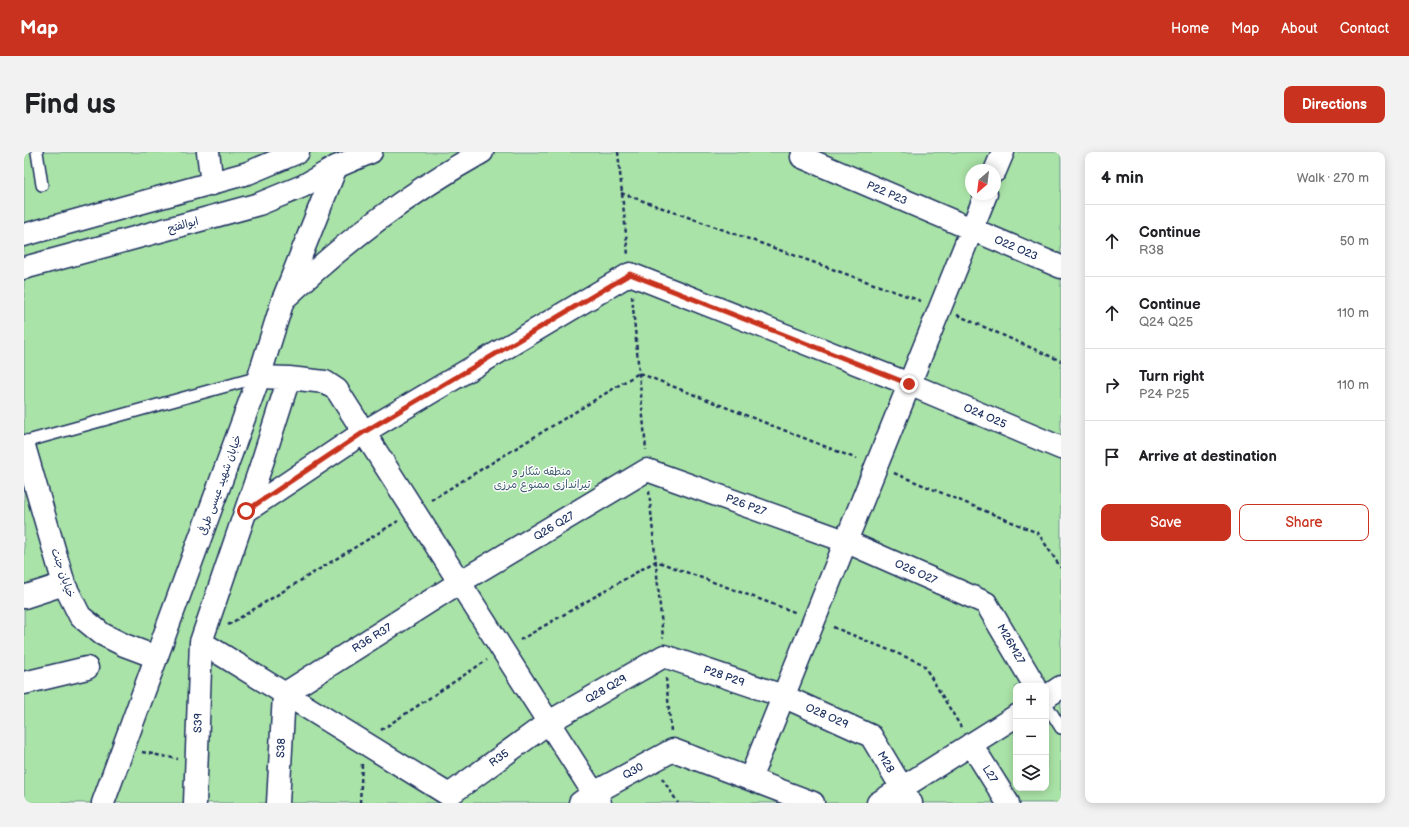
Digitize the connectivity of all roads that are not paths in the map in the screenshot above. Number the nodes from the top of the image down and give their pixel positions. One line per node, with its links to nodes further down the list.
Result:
1 (38, 152): 11 (lane)
2 (208, 152): 10 (street)
3 (298, 152): 10 (street)
4 (371, 152): 8 (street, ابوالفتح)
5 (482, 152): 17 (street)
6 (1002, 152): 9 (street)
7 (802, 157): 13 (street, P22 P23)
8 (339, 160): 16 (street, ابوالفتح); 17 (street, خیابان شهید عیسی طرفی)
9 (998, 164)
10 (212, 184): 14 (street)
11 (42, 185)
12 (983, 200): 13 (street)
13 (971, 229): 15 (street, O22 O23); 20 (street)
14 (24, 235)
15 (1061, 267)
16 (24, 268)
17 (283, 300): 18 (street, خیابان شهید عیسی طرفی)
18 (259, 377): 19 (street); 22 (lane); 34 (street, خیابان شهید عیسی طرفی)
19 (289, 378): 21 (street); 26 (street, S39)
20 (909, 384): 21 (street, O24 O25); 24 (street, O24 O25); 27 (street)
21 (364, 432): 26 (street); 28 (street)
22 (24, 442)
23 (24, 446): 29 (street, خیابان جنت)
24 (1061, 448)
25 (648, 470): 27 (street, P26 P27); 28 (street, Q26 Q27)
26 (246, 511): 32 (street, S39)
27 (845, 541): 31 (street, O26 O27); 41 (street)
28 (460, 582): 39 (street, R36 R37); 44 (street)
29 (64, 584): 30 (street); 34 (street, خیابان جنت)
30 (24, 596)
31 (986, 603): 37 (street, M26M27)
32 (201, 642): 39 (street); 53 (street, S39)
33 (664, 656): 41 (street, P28 P29); 44 (street, Q28 Q29)
34 (156, 657): 52 (street, خیابان شهید عیسی طرفی)
35 (87, 668): 36 (street)
36 (24, 683)
37 (1033, 683)
38 (1061, 687): 40 (street)
39 (284, 694): 50 (street); 54 (street, S38)
40 (1049, 695)
41 (783, 696): 46 (street, O28 O29); 48 (street)
42 (1049, 709): 45 (lane)
43 (1013, 718): 47 (street)
44 (549, 722): 50 (street, R35); 51 (street)
45 (1061, 728)
46 (871, 736): 49 (street, M28)
47 (971, 744): 49 (street); 57 (street, L27)
48 (750, 779): 51 (street, Q30); 55 (street)
49 (906, 796): 56 (street)
50 (449, 799)
51 (592, 800)
52 (103, 803)
53 (194, 803)
54 (278, 803)
55 (813, 803)
56 (878, 803)
57 (1008, 803)

